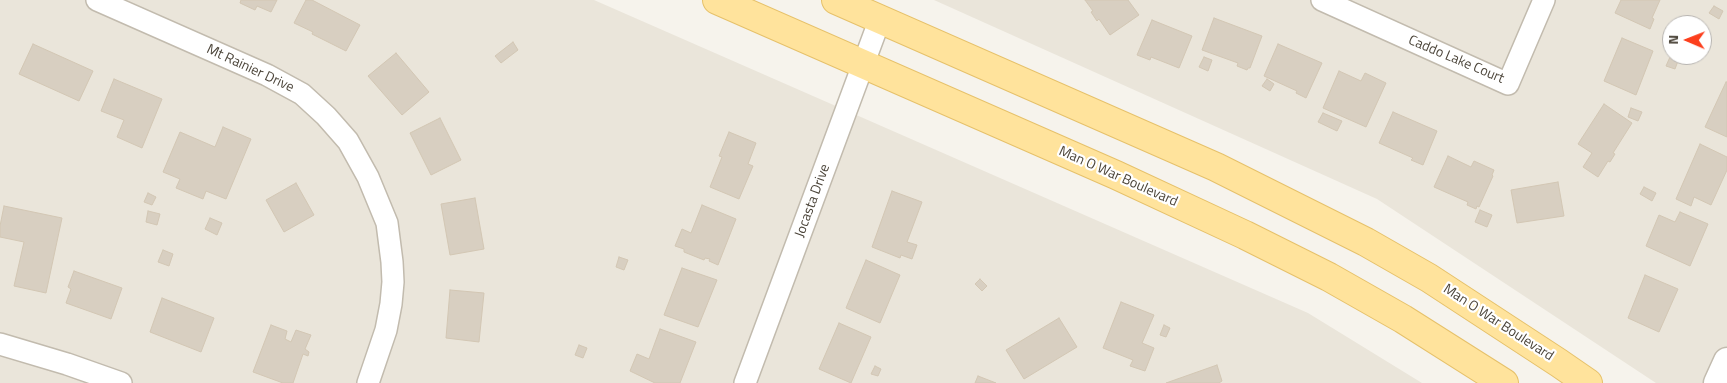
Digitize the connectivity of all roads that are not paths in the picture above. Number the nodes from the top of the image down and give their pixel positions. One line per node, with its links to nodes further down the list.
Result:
1 (97, 0): 11 (street, Mt Rainier Drive)
2 (717, 0): 7 (main road, Man O War Boulevard)
3 (836, 0): 6 (main road, Man O War Boulevard)
4 (1322, 0): 5 (street, Caddo Lake Court)
5 (1544, 0)
6 (880, 19): 7 (street, Jocasta Drive); 14 (main road, Man O War Boulevard)
7 (864, 64): 12 (street, Jocasta Drive); 13 (main road, Man O War Boulevard)
8 (2, 349): 10 (street)
9 (1727, 361): 15 (street)
10 (121, 383)
11 (368, 383)
12 (745, 383)
13 (1504, 383)
14 (1588, 383)
15 (1716, 383)

